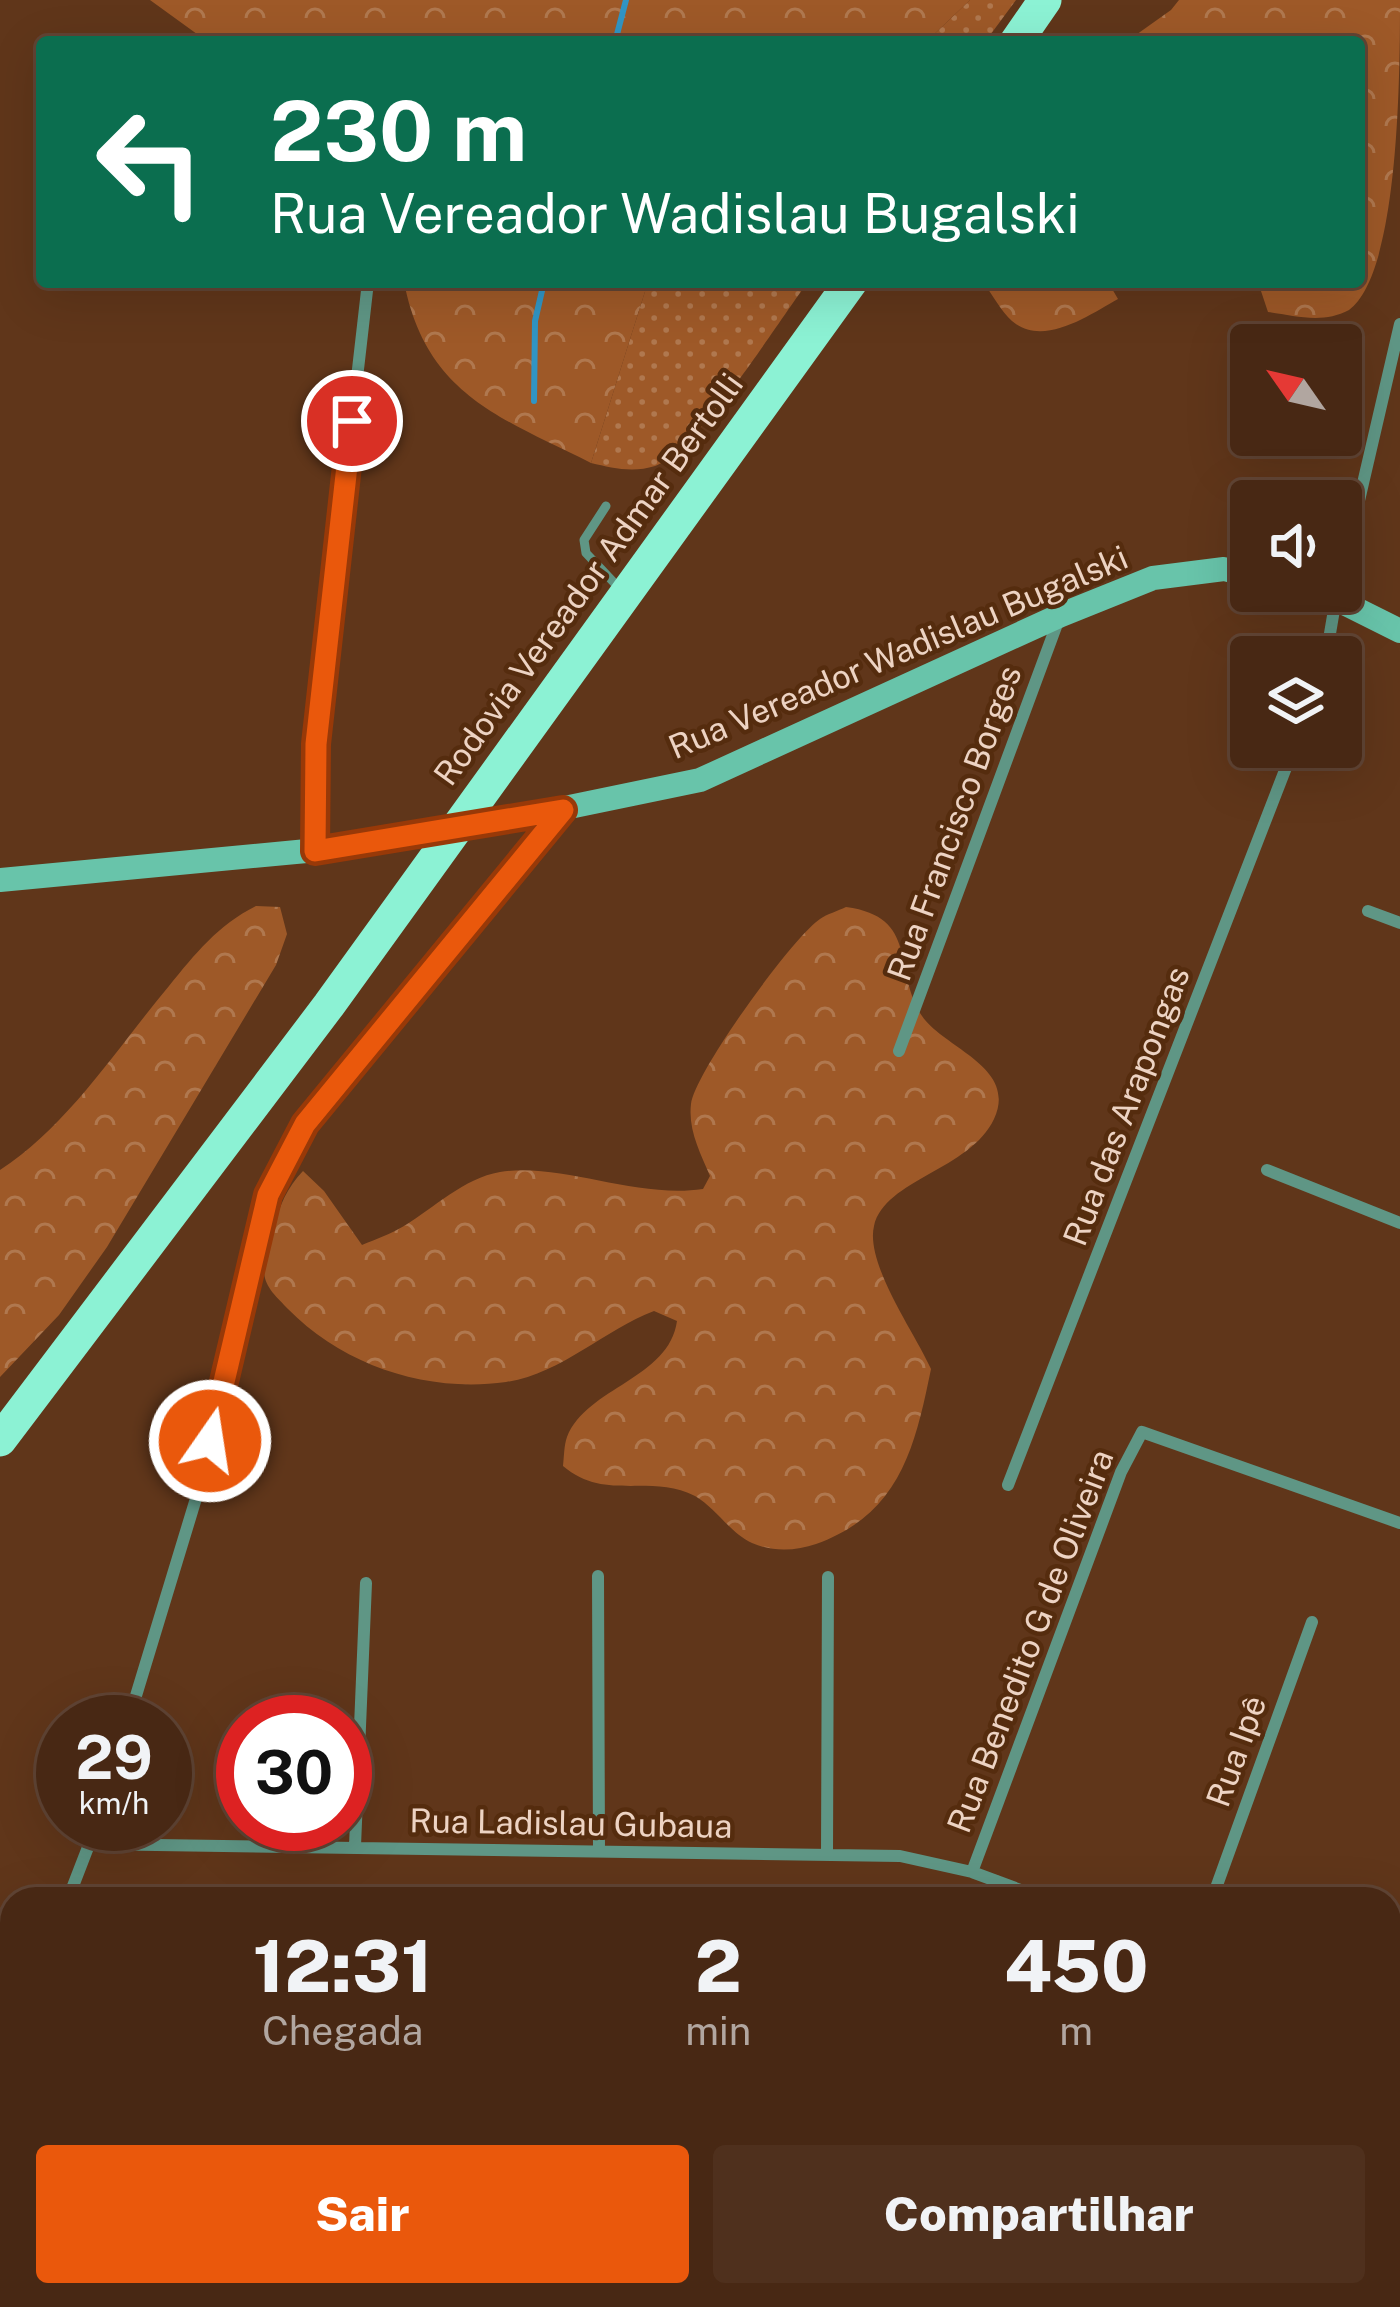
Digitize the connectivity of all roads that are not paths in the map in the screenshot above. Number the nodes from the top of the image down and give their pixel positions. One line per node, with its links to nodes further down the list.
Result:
1 (1045, 0): 2 (highway)
2 (1020, 36)
3 (367, 288): 15 (street)
4 (847, 288): 9 (highway, Rodovia Vereador Admar Bertolli)
5 (1400, 324): 6 (street)
6 (1362, 486)
7 (606, 506): 9 (lane)
8 (1230, 571): 11 (main road, Rua Vereador Wadislau Bugalski)
9 (623, 592): 22 (highway, Rodovia Vereador Admar Bertolli)
10 (1362, 605): 12 (main road)
11 (1060, 615): 14 (main road, Rua Vereador Wadislau Bugalski); 19 (street, Rua Francisco Borges)
12 (1400, 631)
13 (1286, 768): 23 (street, Rua das Arapongas)
14 (563, 810): 15 (main road, Rua Vereador Wadislau Bugalski, bridge); 29 (street)
15 (321, 850): 16 (main road, Rua Vereador Wadislau Bugalski)
16 (0, 880)
17 (1368, 911): 18 (street)
18 (1400, 923)
19 (899, 1051)
20 (1268, 1170): 21 (street)
21 (1400, 1223)
22 (0, 1440)
23 (1008, 1485)
24 (1400, 1523): 35 (street, Rua Benedito G de Oliveira)
25 (598, 1576): 32 (street)
26 (828, 1577): 34 (street)
27 (366, 1583): 30 (street)
28 (1312, 1622): 40 (street, Rua Ipê)
29 (136, 1695)
30 (361, 1695)
31 (372, 1846): 32 (street, Rua Ladislau Gubaua)
32 (599, 1850): 34 (street, Rua Ladislau Gubaua)
33 (87, 1851): 37 (street)
34 (827, 1855): 35 (street, Rua Ladislau Gubaua)
35 (972, 1872): 36 (street, Rua Ladislau Gubaua)
36 (997, 1880): 38 (lane); 39 (street, Rua Ladislau Gubaua)
37 (73, 1887)
38 (994, 1887)
39 (1015, 1887)
40 (1216, 1887)

